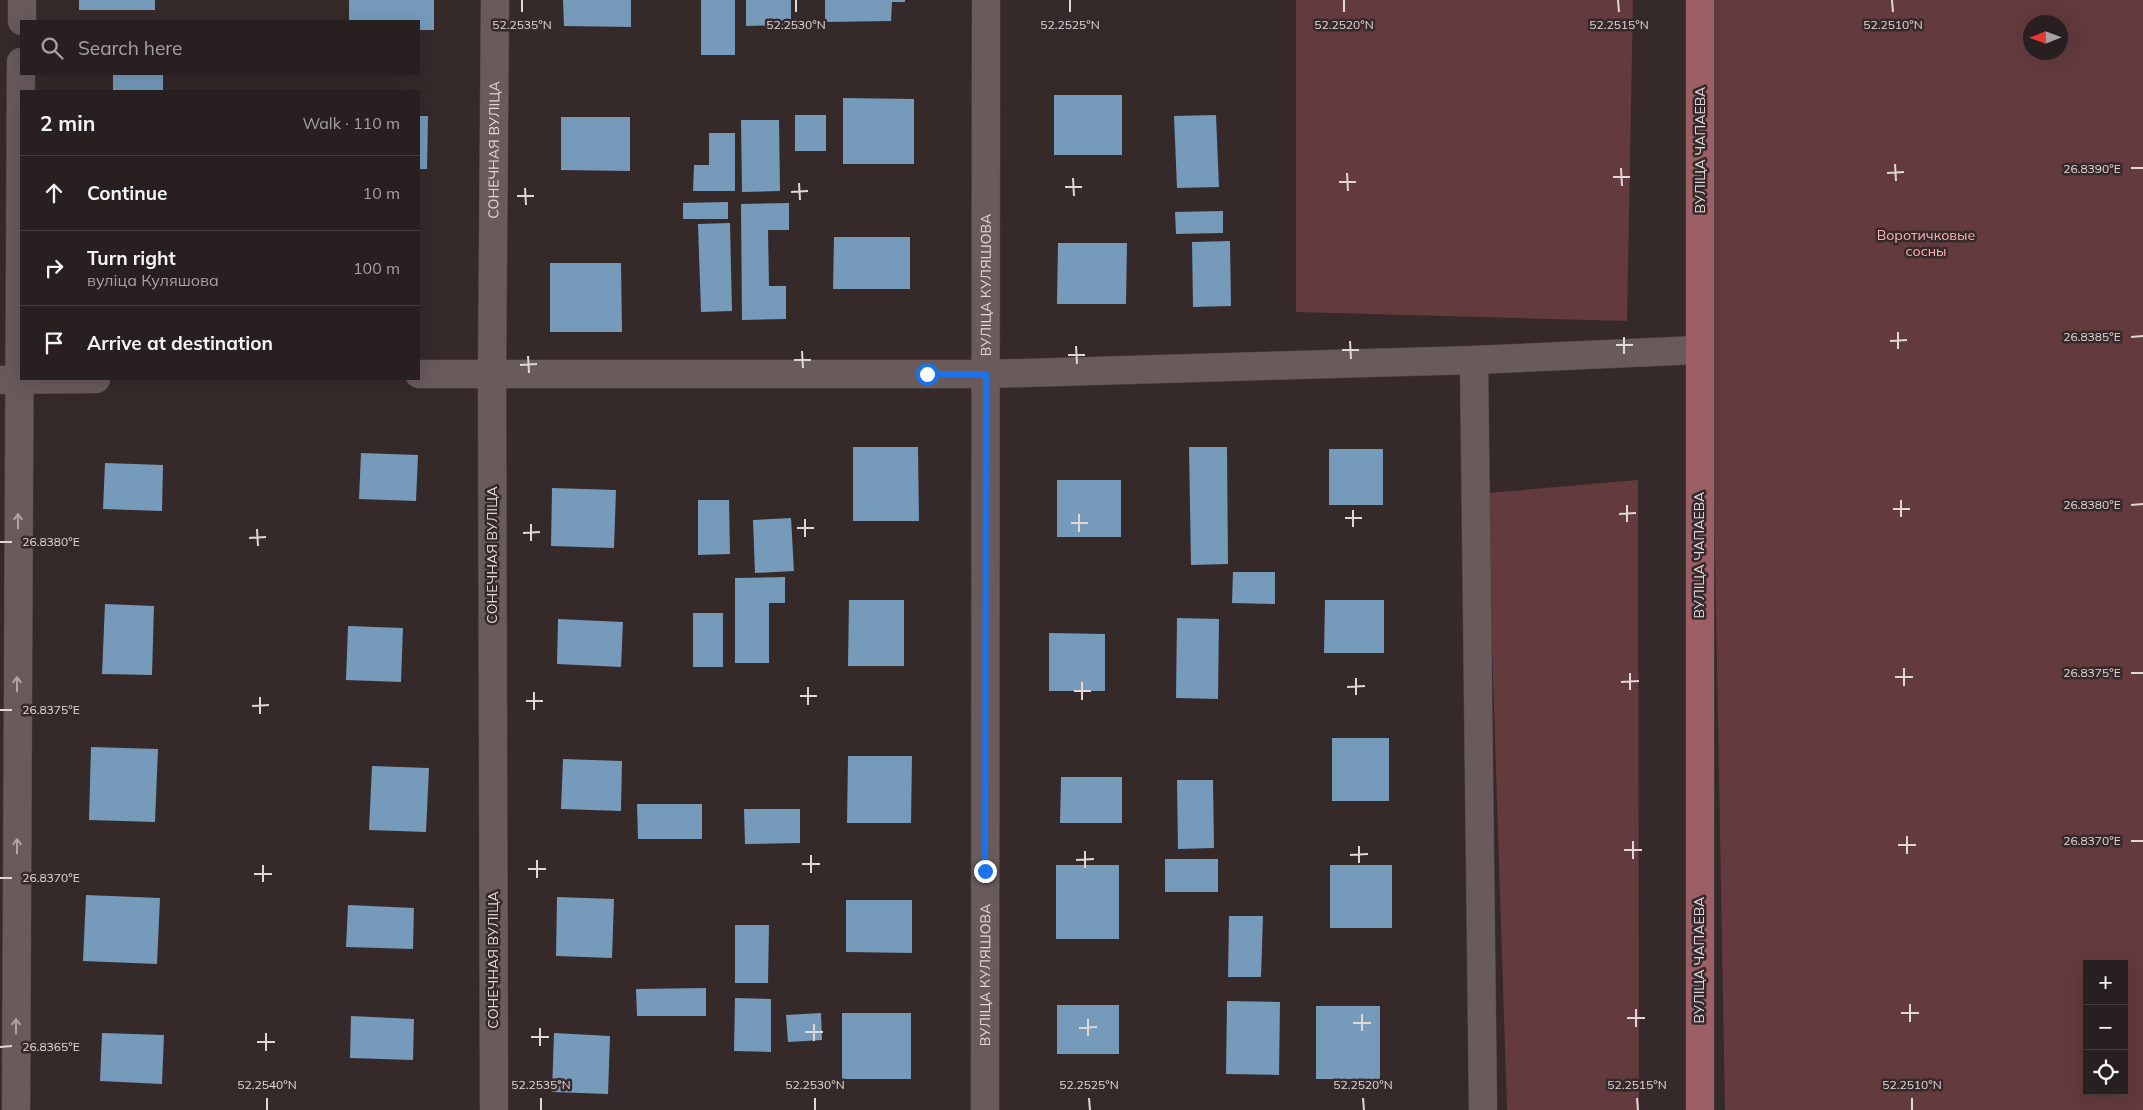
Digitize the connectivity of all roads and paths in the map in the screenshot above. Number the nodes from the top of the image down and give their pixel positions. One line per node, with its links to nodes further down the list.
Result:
1 (22, 0): 5 (street)
2 (495, 0): 9 (street, СОНЕЧНАЯ ВУЛІЦА)
3 (986, 0): 11 (street, ВУЛІЦА КУЛЯШОВА)
4 (1700, 0): 7 (main road, ВУЛІЦА ЧАПАЕВА)
5 (22, 20)
6 (21, 75): 12 (street)
7 (1698, 350): 8 (street); 17 (main road, ВУЛІЦА ЧАПАЕВА)
8 (1474, 360): 11 (street); 16 (street)
9 (492, 372): 10 (street); 11 (street); 14 (street, СОНЕЧНАЯ ВУЛІЦА)
10 (420, 374)
11 (986, 374): 15 (street, ВУЛІЦА КУЛЯШОВА)
12 (9, 380): 13 (street, one-way to 12)
13 (16, 1110)
14 (494, 1110)
15 (984, 1110)
16 (1483, 1110)
17 (1700, 1110)

